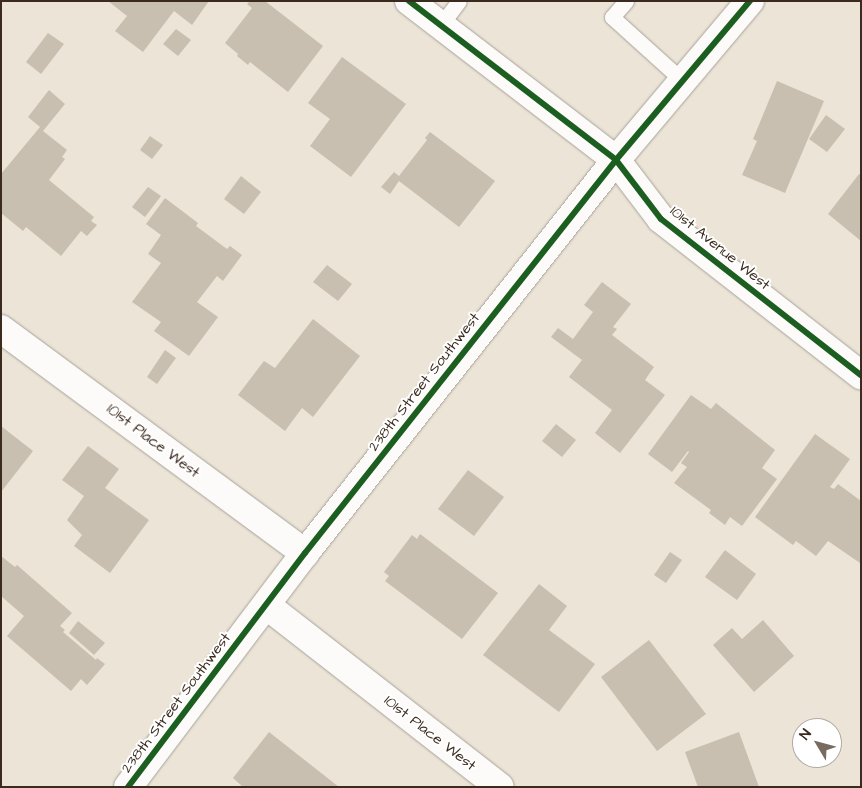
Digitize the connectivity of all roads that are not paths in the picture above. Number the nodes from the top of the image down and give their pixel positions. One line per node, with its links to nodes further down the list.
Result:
1 (409, 1): 5 (street, 101st Avenue West)
2 (459, 1): 5 (lane)
3 (626, 1): 6 (lane)
4 (750, 2): 6 (street, 238th Street Southwest)
5 (440, 26): 7 (street, 101st Avenue West)
6 (684, 82): 7 (street, 238th Street Southwest)
7 (616, 160): 9 (street, 101st Avenue West); 10 (street, 238th Street Southwest)
8 (1, 329): 10 (street, 101st Place West)
9 (861, 375)
10 (305, 553): 11 (street, 238th Street Southwest)
11 (266, 605): 12 (street, 238th Street Southwest); 13 (street, 101st Place West)
12 (128, 787)
13 (500, 787)

